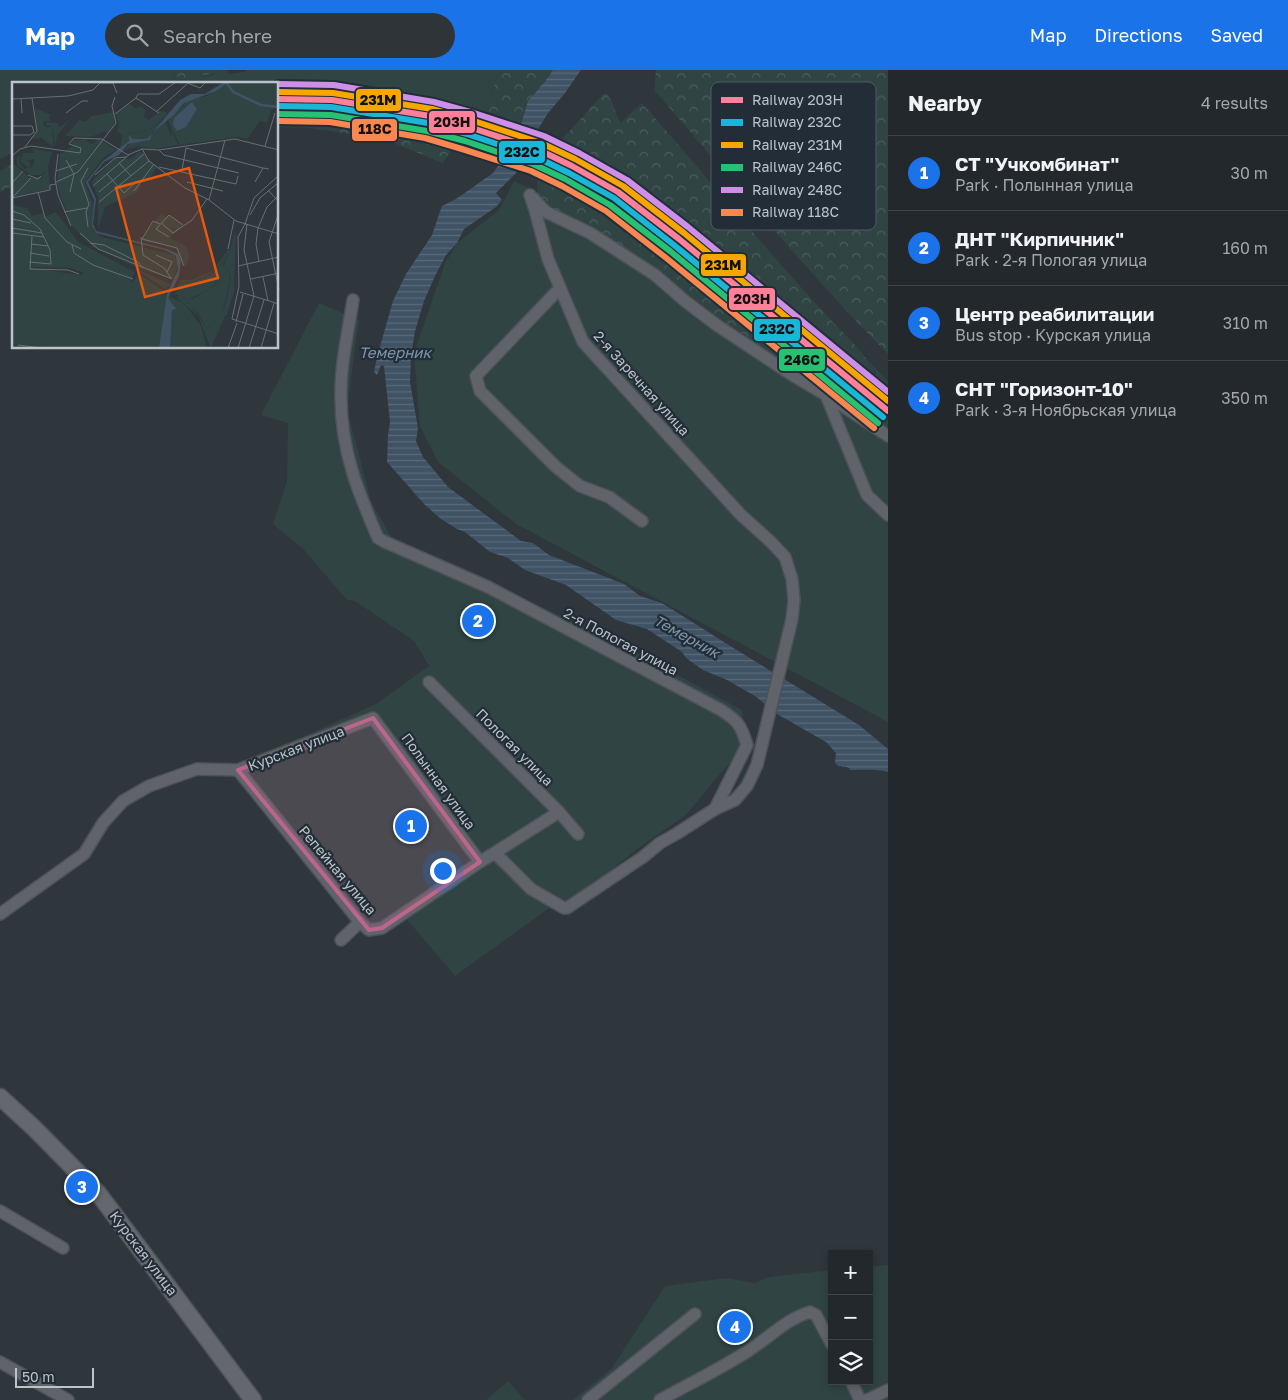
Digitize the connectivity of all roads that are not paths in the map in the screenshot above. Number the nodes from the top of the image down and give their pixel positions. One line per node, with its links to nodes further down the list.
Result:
1 (560, 288): 3 (street, 2-я Заречная улица); 6 (street); 10 (street, 2-я Заречная улица)
2 (353, 300): 10 (street, 2-я Пологая улица)
3 (826, 395): 4 (street); 5 (street)
4 (888, 436)
5 (888, 515)
6 (642, 521)
7 (429, 682): 11 (street, Пологая улица)
8 (373, 718): 9 (street, Курская улица); 14 (street, Полынная улица)
9 (238, 770): 15 (street, Курская улица); 16 (street, Репейная улица)
10 (715, 809): 13 (street)
11 (559, 812): 12 (street, Пологая улица); 13 (street, Репейная улица)
12 (578, 834)
13 (495, 853): 14 (street, Репейная улица)
14 (480, 862): 16 (street, Репейная улица)
15 (0, 914)
16 (360, 922): 17 (street)
17 (341, 940)
18 (0, 1097): 27 (street, Курская улица)
19 (0, 1211): 20 (street)
20 (63, 1248)
21 (694, 1314): 28 (street)
22 (829, 1340): 29 (street)
23 (0, 1362): 26 (street)
24 (853, 1385): 30 (street)
25 (888, 1390): 31 (street)
26 (68, 1400)
27 (253, 1400)
28 (588, 1400)
29 (660, 1400)
30 (860, 1400)
31 (867, 1400)

